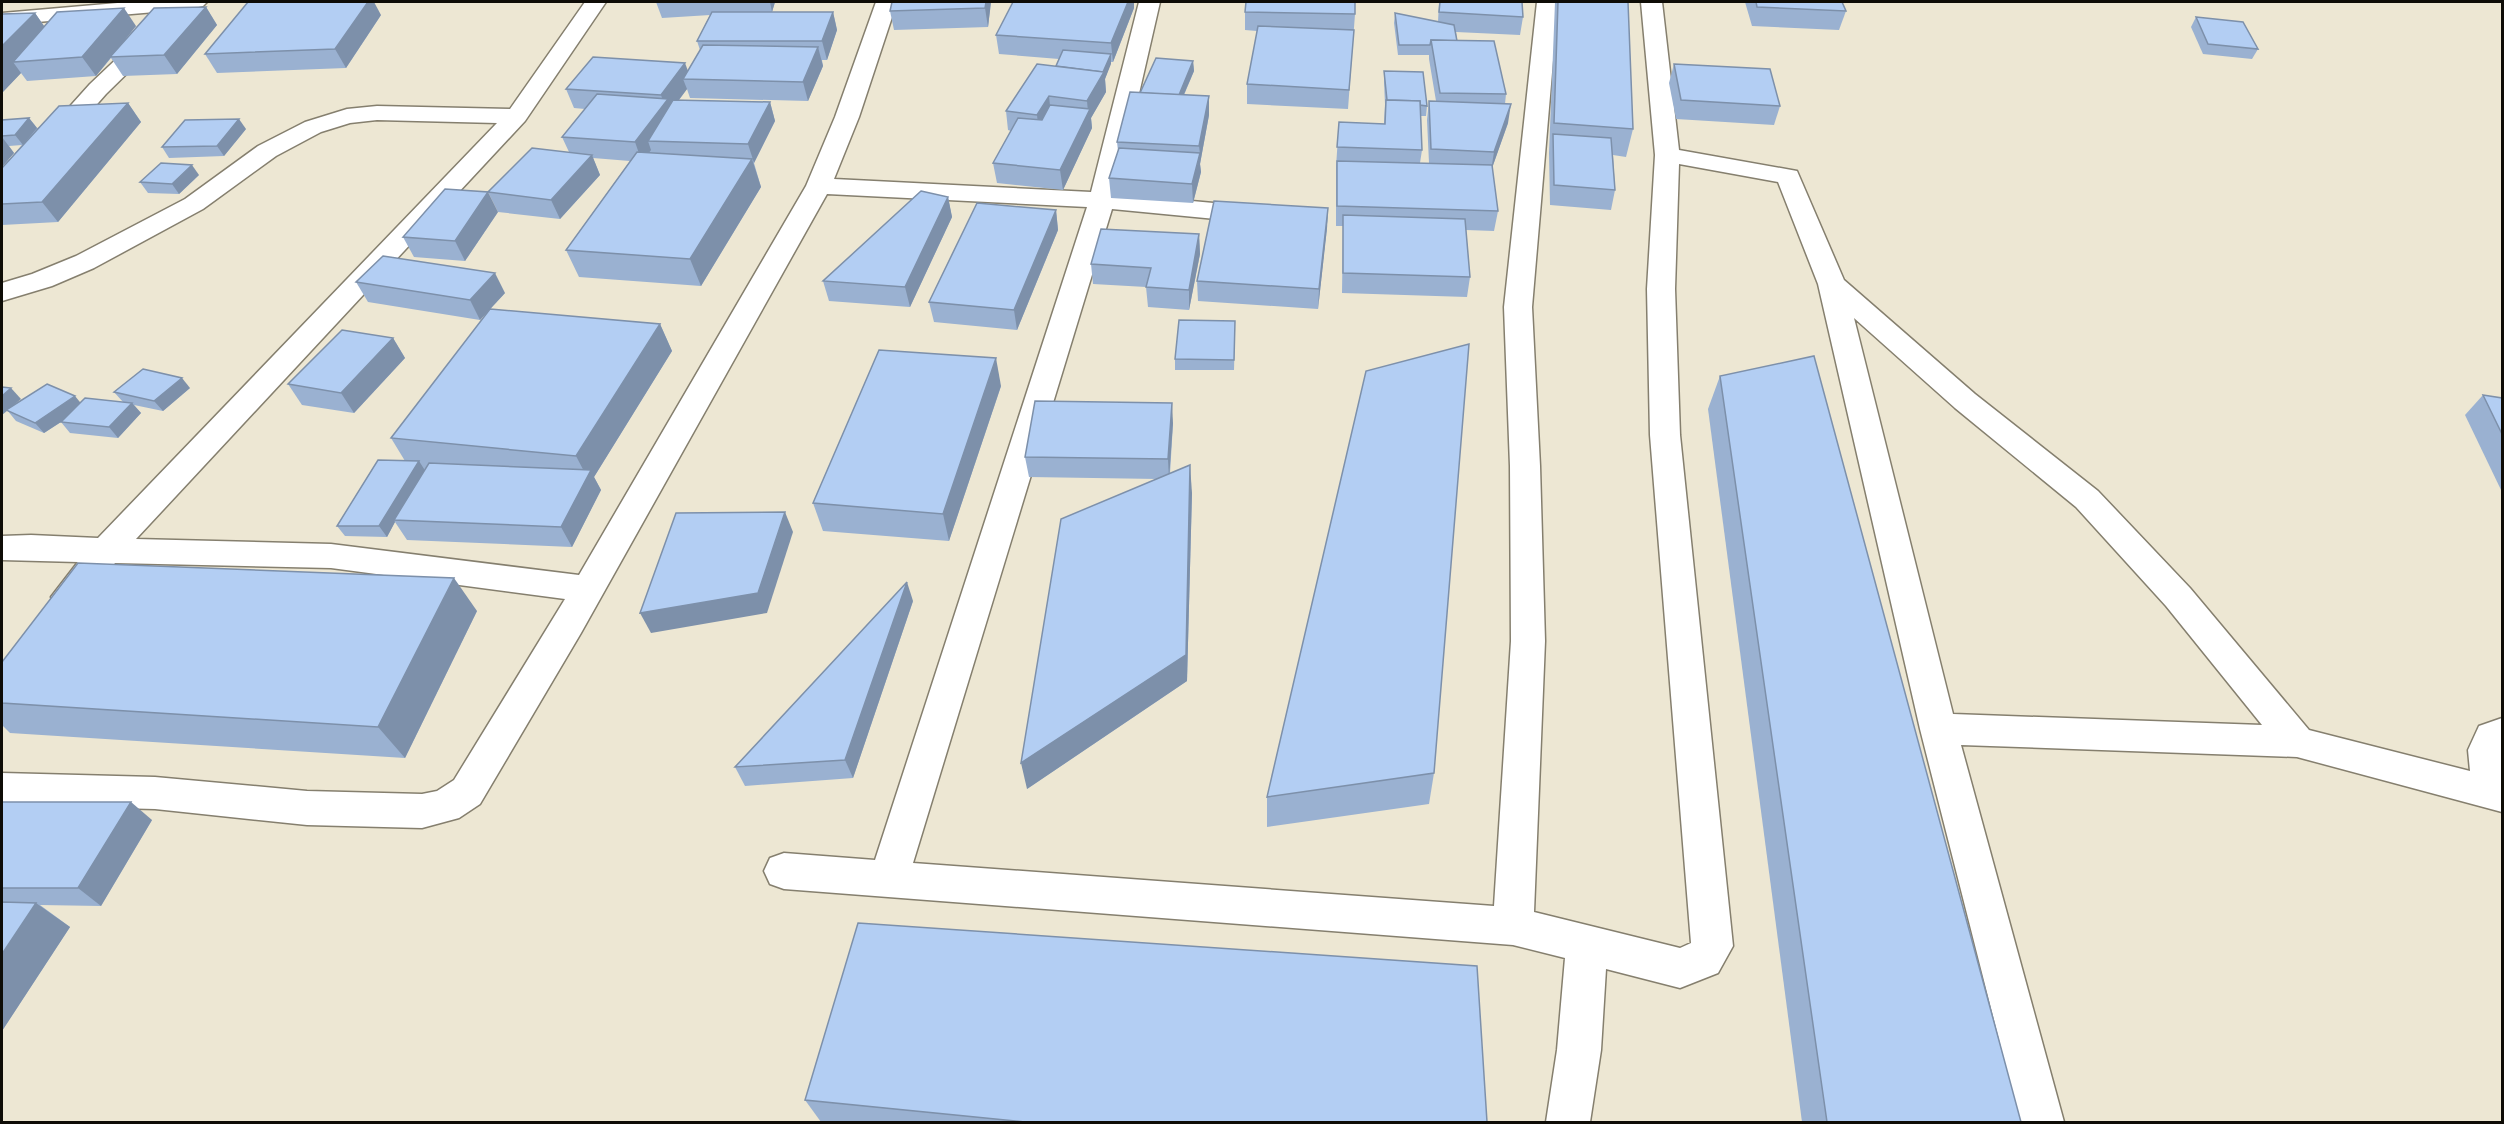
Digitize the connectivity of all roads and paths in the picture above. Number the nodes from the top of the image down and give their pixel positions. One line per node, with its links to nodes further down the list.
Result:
1 (193, 2): 7 (street); 11 (street)
2 (595, 2): 8 (street)
3 (886, 2): 10 (street)
4 (1150, 2): 12 (street)
5 (1548, 2): 27 (street)
6 (1652, 2): 9 (street)
7 (2, 20)
8 (517, 116): 15 (street); 17 (street)
9 (1667, 155): 14 (street); 28 (street)
10 (819, 186): 12 (street); 18 (street)
11 (2, 197)
12 (1102, 200): 13 (street); 26 (street)
13 (1277, 217)
14 (1832, 284): 20 (street); 22 (street)
15 (2, 292)
16 (2, 548): 17 (street)
17 (106, 551): 18 (street); 19 (street)
18 (587, 589): 23 (street)
19 (54, 613)
20 (1938, 729): 22 (street); 30 (street)
21 (2502, 733): 24 (street)
22 (2297, 742): 24 (street)
23 (2, 789)
24 (2497, 794)
25 (784, 872): 26 (street)
26 (889, 878): 27 (street)
27 (1513, 926): 28 (street)
28 (1587, 946): 29 (street)
29 (1568, 1122)
30 (2042, 1122)

